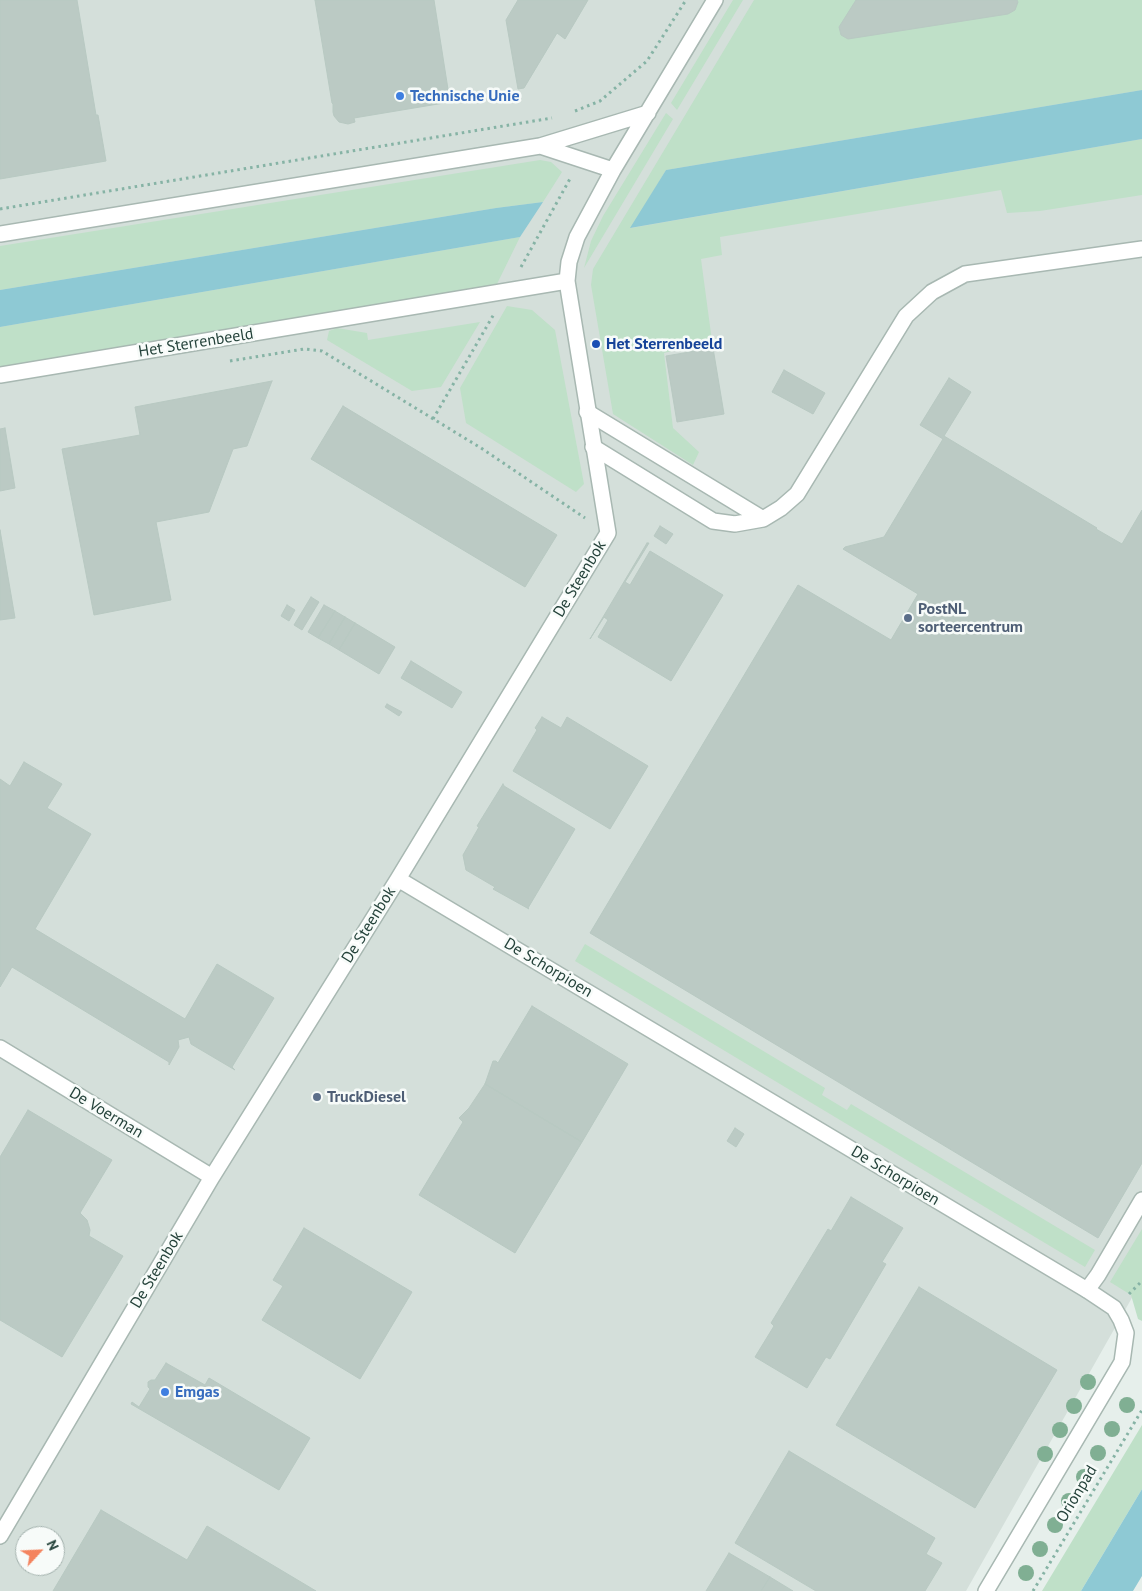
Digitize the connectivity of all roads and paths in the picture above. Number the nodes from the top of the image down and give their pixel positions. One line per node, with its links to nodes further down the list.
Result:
1 (686, 0): 3 (path)
2 (715, 0): 4 (street)
3 (570, 113)
4 (648, 113): 6 (street); 7 (street)
5 (553, 118): 8 (path)
6 (540, 146): 7 (street); 9 (street)
7 (613, 170): 11 (street)
8 (0, 209)
9 (0, 234)
10 (1142, 249): 16 (street)
11 (567, 281): 13 (street, Het Sterrenbeeld); 14 (street, De Steenbok)
12 (226, 361): 17 (path)
13 (0, 375)
14 (587, 412): 15 (street, De Steenbok); 16 (street)
15 (593, 447): 16 (street); 17 (street, De Steenbok)
16 (762, 519)
17 (608, 533): 18 (street, De Steenbok)
18 (398, 879): 20 (street, De Steenbok); 22 (street, De Schorpioen)
19 (0, 1048): 20 (street, De Voerman)
20 (212, 1177): 24 (street, De Steenbok)
21 (1142, 1200): 22 (street)
22 (1087, 1290): 25 (street, De Schorpioen)
23 (1142, 1410): 26 (path, Orionpad)
24 (0, 1536)
25 (986, 1591)
26 (1033, 1591)

